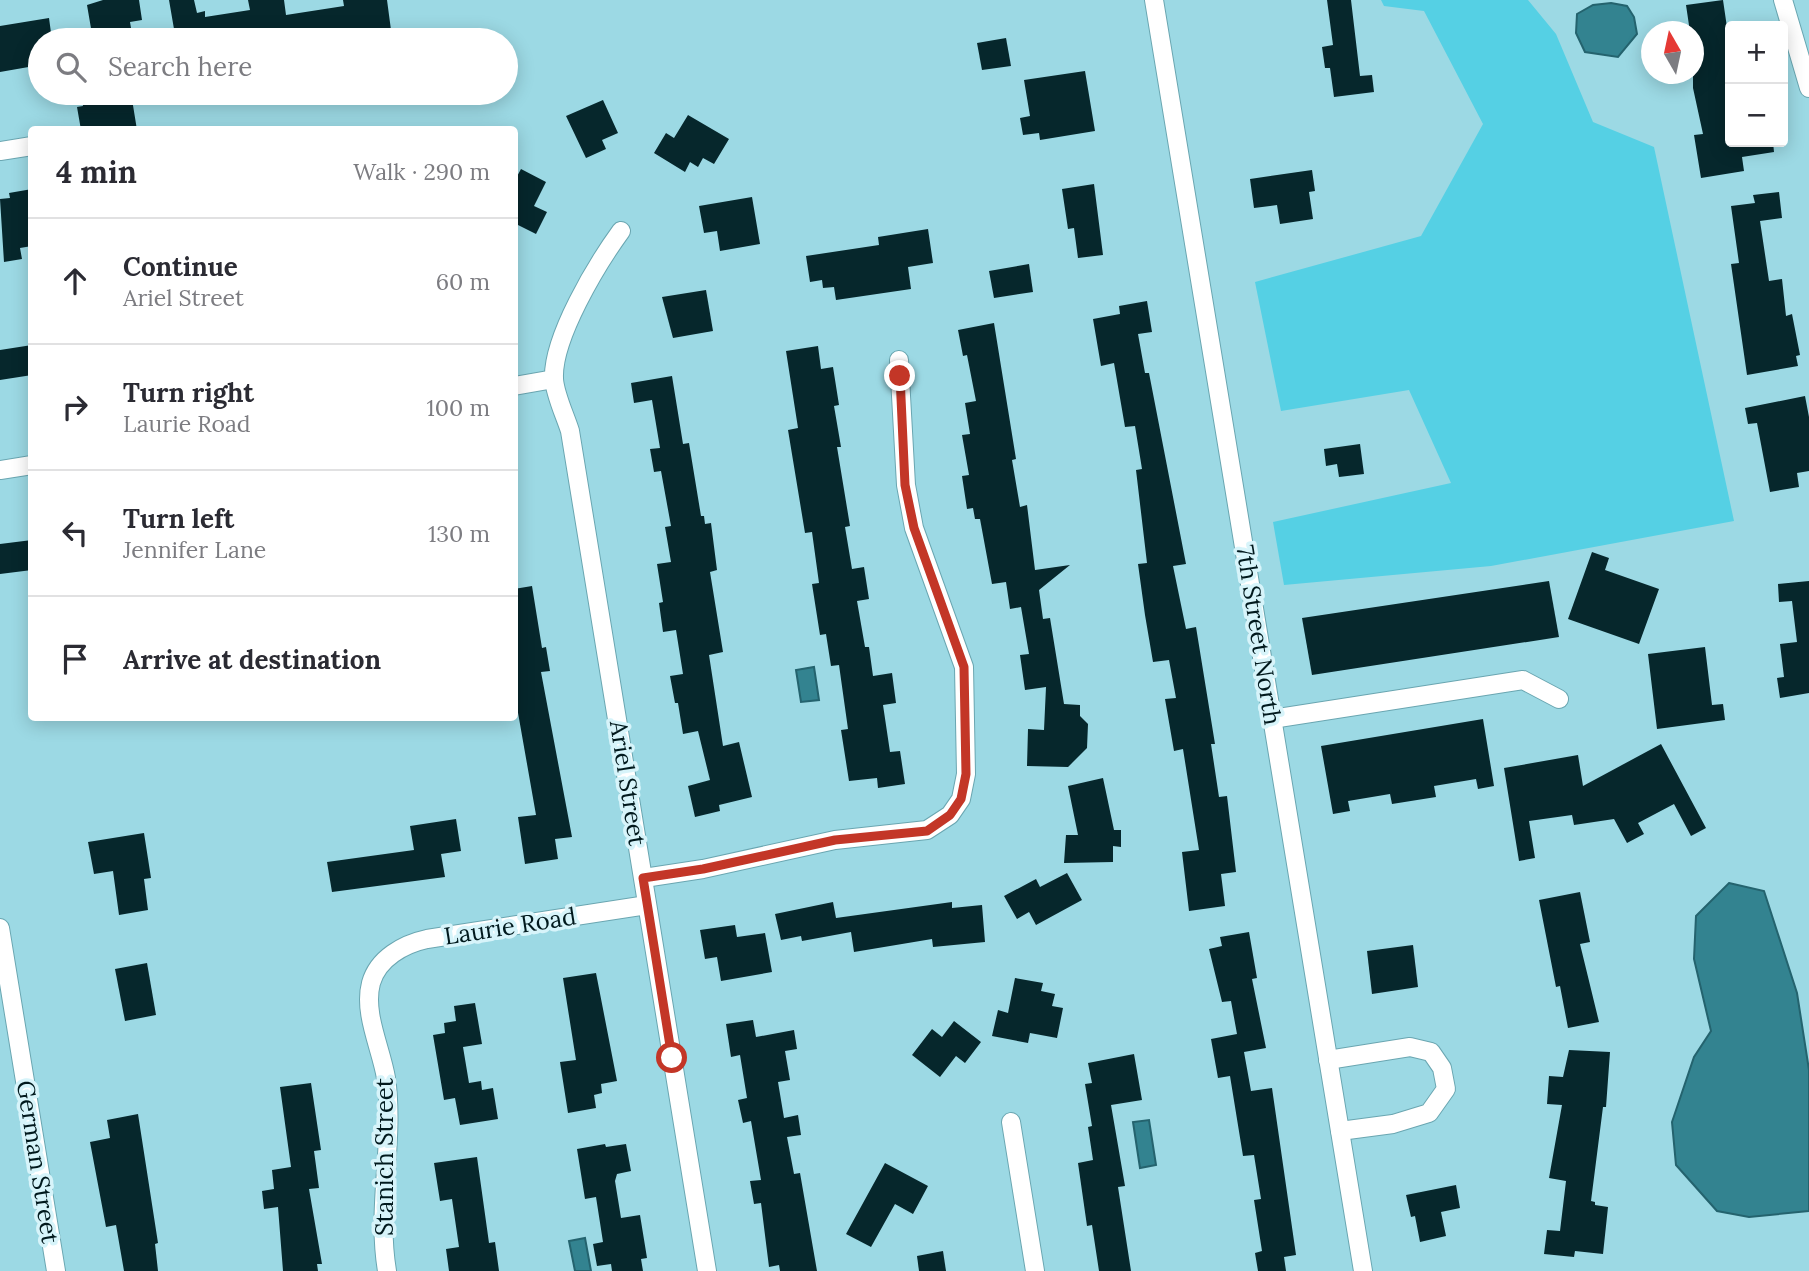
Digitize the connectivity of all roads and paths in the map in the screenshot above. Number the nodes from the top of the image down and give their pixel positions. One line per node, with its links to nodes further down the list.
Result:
1 (1154, 0): 13 (street, 7th Street North)
2 (1783, 0): 3 (street)
3 (1809, 88)
4 (28, 147): 5 (street)
5 (0, 151)
6 (621, 231): 8 (street)
7 (899, 360): 14 (street)
8 (554, 379): 9 (street); 14 (street, Ariel Street)
9 (518, 385)
10 (28, 466): 11 (street)
11 (0, 470)
12 (1559, 699): 13 (street)
13 (1272, 719): 18 (street, 7th Street North)
14 (643, 878): 15 (street, Ariel Street)
15 (647, 905): 17 (street, Laurie Road); 23 (street, Ariel Street)
16 (0, 928): 21 (street, German Street)
17 (381, 964): 22 (street, Stanich Street)
18 (1328, 1060): 20 (street, 7th Street North); 20 (street)
19 (1011, 1122): 24 (street)
20 (1339, 1131): 25 (street, 7th Street North)
21 (56, 1271)
22 (387, 1271)
23 (707, 1271)
24 (1035, 1271)
25 (1363, 1271)

